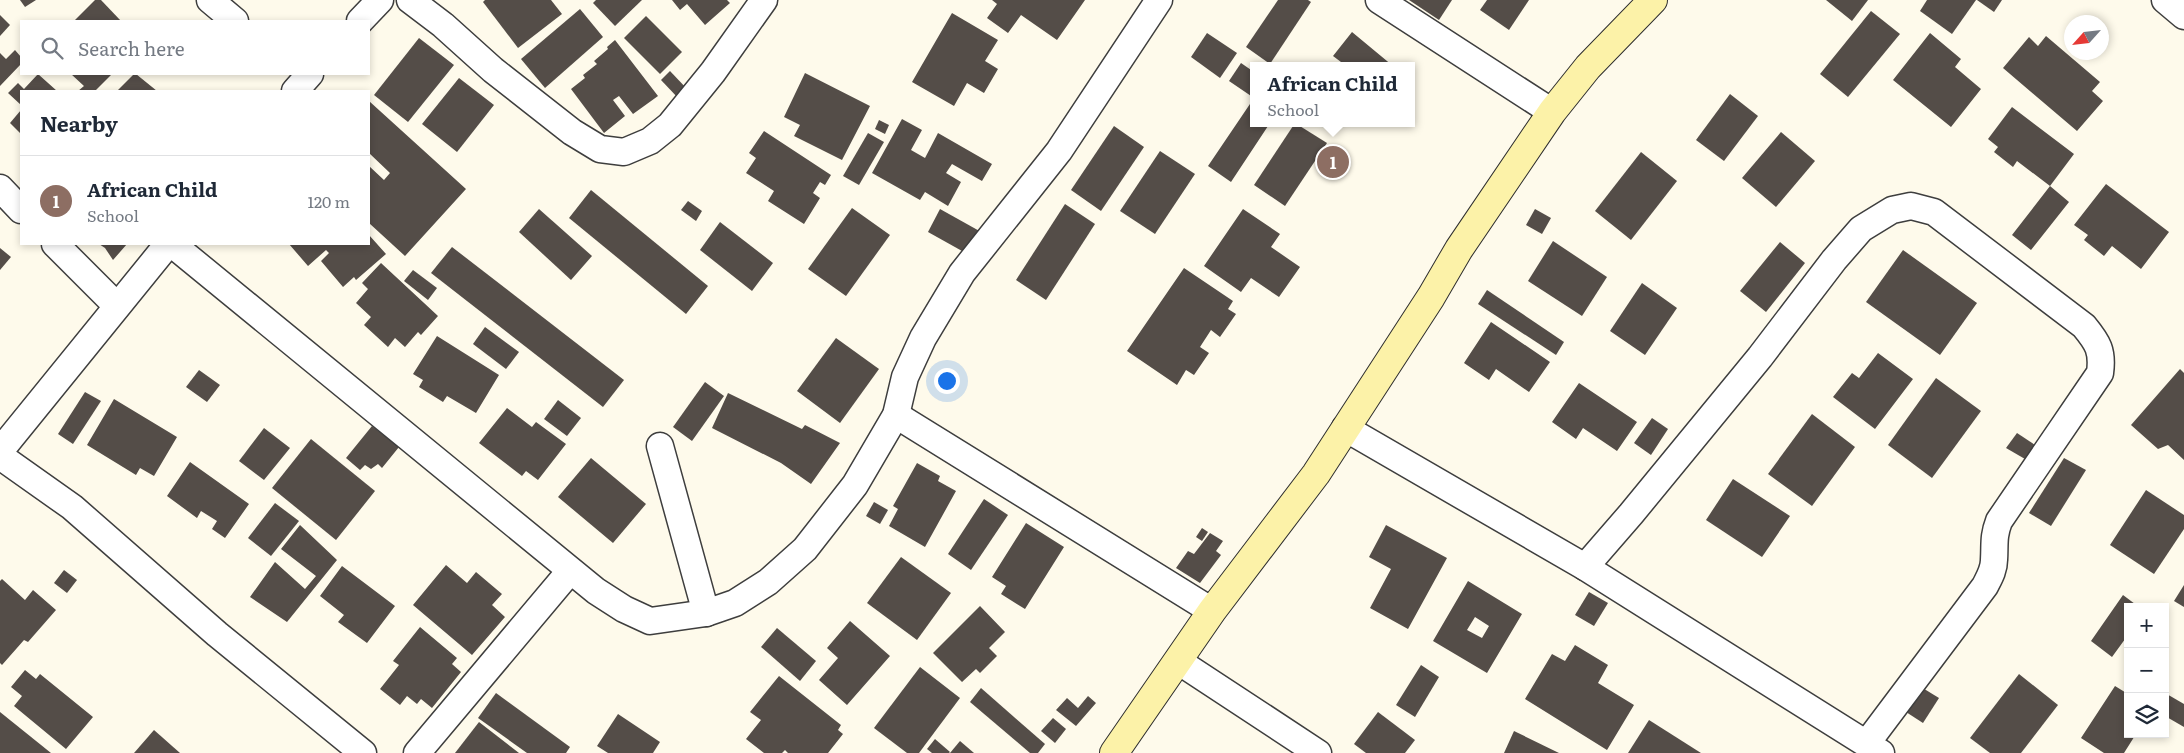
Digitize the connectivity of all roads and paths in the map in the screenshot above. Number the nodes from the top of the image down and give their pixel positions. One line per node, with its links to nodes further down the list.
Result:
1 (210, 0): 10 (street)
2 (380, 0): 11 (street)
3 (410, 0): 4 (street)
4 (764, 0)
5 (1160, 0): 19 (street)
6 (1379, 0): 12 (street)
7 (1654, 0): 12 (street)
8 (2164, 0): 9 (street)
9 (2184, 16)
10 (234, 20)
11 (361, 20)
12 (1552, 112): 20 (street)
13 (0, 188): 14 (street)
14 (20, 209)
15 (56, 245): 18 (street)
16 (167, 245): 18 (street)
17 (173, 245): 25 (street)
18 (117, 306): 22 (street)
19 (896, 415): 26 (street); 27 (street)
20 (1345, 428): 24 (street); 26 (street)
21 (660, 446): 27 (street)
22 (0, 451)
23 (0, 456): 30 (street)
24 (1585, 567): 29 (street); 29 (street)
25 (570, 571): 27 (street); 31 (street)
26 (1212, 611): 28 (street)
27 (706, 613)
28 (1178, 661): 32 (street); 33 (street)
29 (1874, 748)
30 (363, 753)
31 (417, 753)
32 (1114, 753)
33 (1318, 753)

